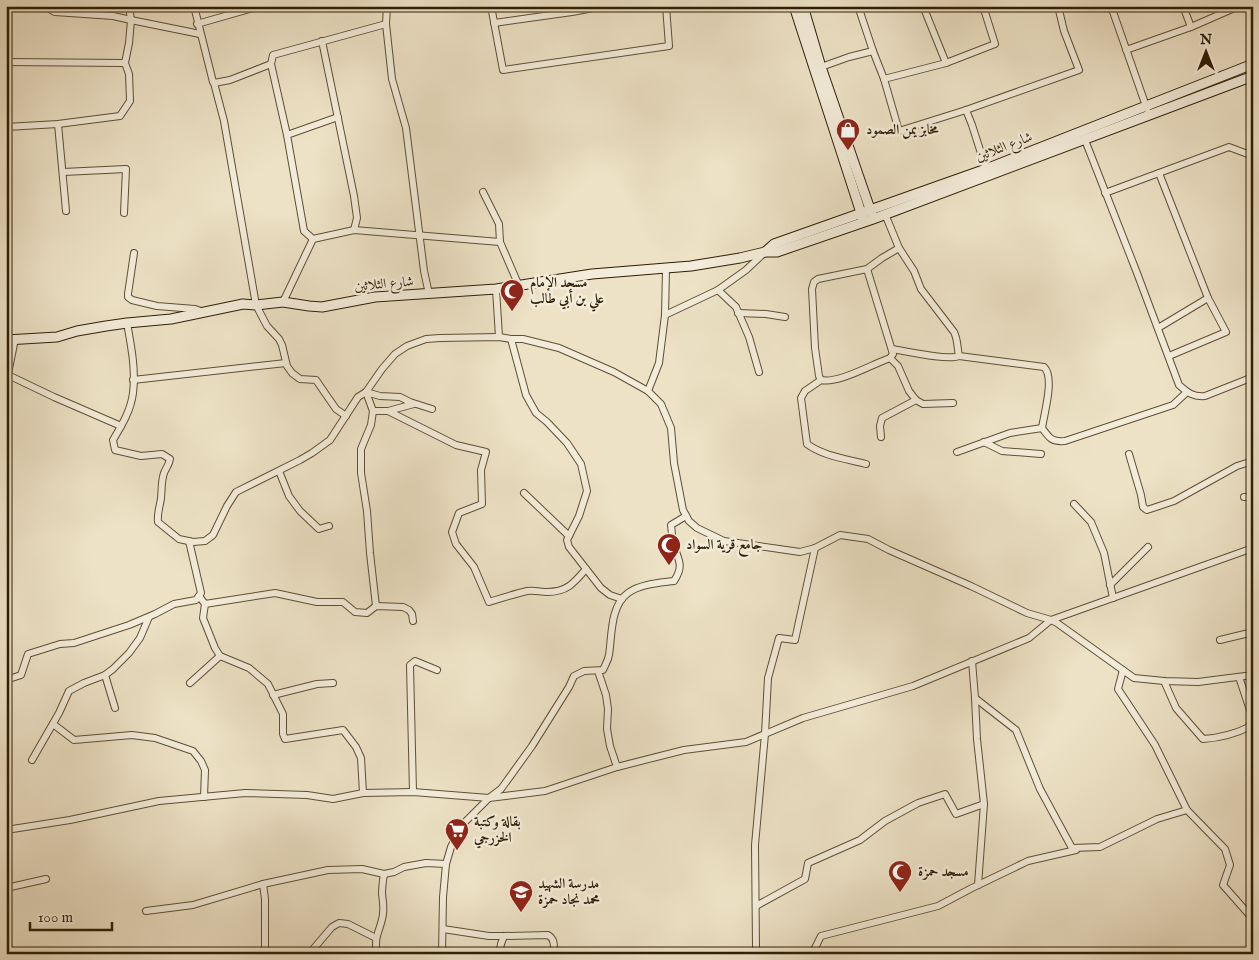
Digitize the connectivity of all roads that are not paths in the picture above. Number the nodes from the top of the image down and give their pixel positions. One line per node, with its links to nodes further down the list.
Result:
1 (44, 6): 17 (street)
2 (128, 6): 19 (street)
3 (194, 6): 21 (street)
4 (259, 6): 21 (street)
5 (387, 6): 22 (street)
6 (491, 6): 20 (street)
7 (604, 6): 18 (street)
8 (666, 6): 20 (street)
9 (858, 6): 27 (street)
10 (924, 6): 30 (street)
11 (983, 6): 30 (street)
12 (1058, 6): 38 (street)
13 (1111, 6): 26 (street)
14 (1183, 6): 23 (street)
15 (1238, 6): 23 (street)
16 (803, 7): 33 (street); 54 (street)
17 (55, 9): 19 (street)
18 (571, 9): 20 (street)
19 (131, 20): 24 (street); 29 (street)
20 (494, 23)
21 (198, 24): 24 (street)
22 (386, 24): 25 (street); 56 (street)
23 (1191, 27): 26 (street)
24 (200, 34): 36 (street)
25 (322, 41): 31 (street); 40 (street)
26 (1126, 50): 37 (street)
27 (873, 51): 33 (street); 35 (street)
28 (6, 62): 29 (street)
29 (125, 63): 41 (street)
30 (946, 63): 35 (street)
31 (272, 64): 36 (street); 43 (street)
32 (1253, 64): 37 (street, شارع الثلاثين)
33 (822, 67): 54 (street)
34 (1253, 76): 39 (street, شارع الثلاثين)
35 (884, 79): 38 (street)
36 (214, 84): 70 (street)
37 (1146, 106): 39 (street); 47 (street, شارع الثلاثين)
38 (966, 110): 47 (street)
39 (1149, 115): 44 (street, شارع الثلاثين)
40 (338, 117): 43 (street); 55 (street)
41 (58, 124): 42 (street); 46 (street)
42 (6, 127)
43 (287, 135): 57 (street)
44 (1084, 140): 47 (street, شارع الثلاثين); 50 (street)
45 (1253, 156): 48 (street)
46 (63, 172): 51 (street); 52 (street)
47 (987, 172): 53 (street, شارع الثلاثين); 54 (street, شارع الثلاثين)
48 (1159, 173): 50 (street); 68 (street)
49 (484, 192): 58 (street)
50 (1106, 193): 76 (street)
51 (66, 211)
52 (124, 213)
53 (885, 214): 54 (street, شارع الثلاثين); 59 (street)
54 (867, 216): 60 (street, شارع الثلاثين)
55 (354, 230): 56 (street); 57 (street)
56 (419, 236): 58 (street); 67 (street)
57 (313, 239): 69 (street)
58 (500, 242): 64 (street)
59 (899, 248): 63 (street); 81 (street)
60 (765, 252): 62 (street, شارع الثلاثين); 66 (street)
61 (134, 253): 71 (street)
62 (666, 269): 64 (street, شارع الثلاثين); 73 (street)
63 (867, 269): 80 (street); 89 (street)
64 (519, 286): 65 (street, شارع الثلاثين)
65 (496, 289): 67 (street, شارع الثلاثين); 77 (street)
66 (718, 290): 72 (street); 73 (street)
67 (429, 294): 69 (street, شارع الثلاثين)
68 (1208, 298): 76 (street); 82 (street)
69 (283, 302): 70 (street, شارع الثلاثين)
70 (256, 305): 71 (street, شارع الثلاثين); 84 (street)
71 (206, 312): 75 (street, شارع الثلاثين)
72 (738, 313): 74 (street); 85 (street)
73 (666, 315): 91 (street)
74 (785, 317)
75 (126, 323): 79 (street, شارع الثلاثين); 88 (street)
76 (1158, 328): 82 (street)
77 (498, 337): 78 (street); 92 (street)
78 (511, 339): 91 (street); 117 (street)
79 (11, 340): 86 (street)
80 (892, 349): 81 (street); 83 (street)
81 (959, 356): 102 (street)
82 (1169, 356): 93 (street)
83 (890, 358): 89 (street); 94 (street)
84 (286, 363): 88 (street); 100 (street)
85 (759, 372)
86 (8, 374): 90 (street); 101 (street)
87 (1253, 378): 93 (street)
88 (133, 380): 101 (street)
89 (821, 380): 109 (street)
90 (6, 384)
91 (648, 391): 115 (street)
92 (366, 392): 96 (street); 99 (street); 100 (street)
93 (1187, 392): 102 (street)
94 (916, 400): 95 (street); 103 (street)
95 (953, 403)
96 (414, 404): 97 (street); 98 (street)
97 (432, 409)
98 (388, 410): 99 (street); 122 (street)
99 (373, 411): 128 (street)
100 (346, 416): 110 (street)
101 (122, 426): 118 (street)
102 (1042, 428): 104 (street)
103 (882, 437)
104 (984, 442): 105 (street); 106 (street)
105 (957, 452)
106 (1041, 454)
107 (1129, 454): 108 (street)
108 (1253, 461)
109 (866, 464)
110 (279, 471): 116 (street); 118 (street)
111 (524, 493): 117 (street)
112 (1244, 497): 113 (street)
113 (1253, 497)
114 (1074, 504): 123 (street)
115 (686, 516): 120 (street); 126 (street)
116 (329, 526)
117 (569, 536): 122 (street)
118 (189, 541): 124 (street)
119 (1148, 547): 123 (street)
120 (815, 548): 130 (street); 150 (street)
121 (1253, 548): 125 (street)
122 (586, 570): 126 (street)
123 (1110, 585): 125 (street)
124 (199, 596): 127 (street); 129 (street)
125 (1113, 598): 130 (street)
126 (622, 599): 138 (street)
127 (205, 604): 128 (street); 134 (street)
128 (376, 606): 131 (street)
129 (149, 617): 139 (street); 142 (street)
130 (1051, 620): 135 (street); 137 (street)
131 (413, 621)
132 (1253, 632): 133 (street)
133 (1220, 640)
134 (220, 656): 144 (street); 146 (street)
135 (972, 661): 147 (street); 150 (street)
136 (437, 670): 153 (street)
137 (1123, 670): 143 (street); 158 (street)
138 (598, 671): 152 (street); 156 (street)
139 (105, 675): 148 (street); 149 (street)
140 (1253, 675): 141 (street)
141 (1239, 677): 143 (street); 143 (street)
142 (6, 680)
143 (1164, 681)
144 (190, 683)
145 (333, 683): 146 (street)
146 (274, 695): 154 (street)
147 (976, 698): 157 (street); 160 (street)
148 (115, 708)
149 (53, 724): 151 (street); 155 (street)
150 (765, 734): 152 (street); 167 (street)
151 (32, 760)
152 (617, 767): 156 (street)
153 (413, 792): 154 (street); 156 (street)
154 (363, 793): 155 (street)
155 (204, 797): 159 (street)
156 (489, 798): 161 (street)
157 (984, 804): 165 (street); 167 (street)
158 (1187, 810): 160 (street); 169 (street)
159 (6, 830)
160 (1087, 847): 165 (street)
161 (446, 864): 162 (street); 170 (street)
162 (384, 874): 164 (street); 172 (street)
163 (46, 879): 166 (street)
164 (263, 884): 168 (street); 173 (street)
165 (978, 885): 180 (street)
166 (6, 888)
167 (756, 906): 179 (street)
168 (146, 911)
169 (1253, 918)
170 (443, 929): 171 (street); 176 (street)
171 (504, 936): 177 (street); 178 (street)
172 (376, 938): 174 (street); 175 (street)
173 (265, 954)
174 (309, 954)
175 (377, 954)
176 (442, 954)
177 (499, 954)
178 (554, 954)
179 (758, 954)
180 (812, 954)

